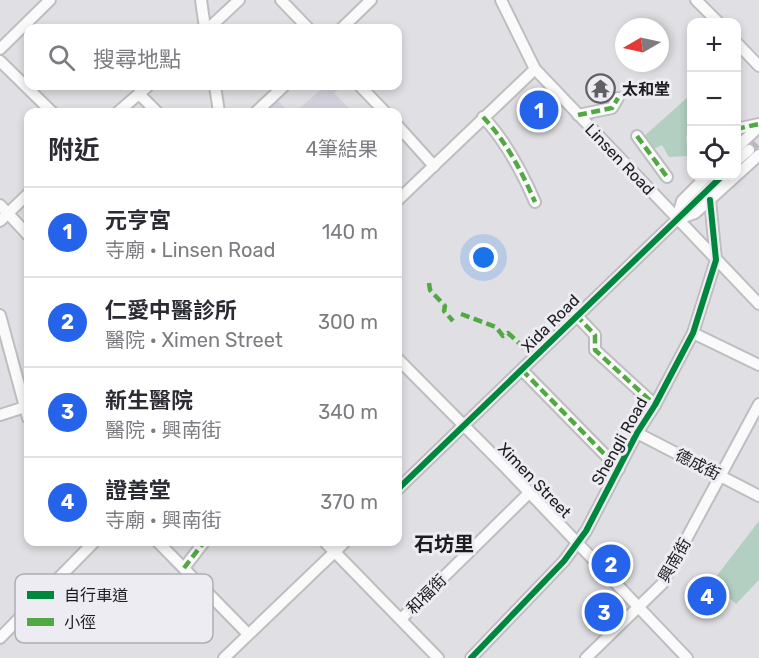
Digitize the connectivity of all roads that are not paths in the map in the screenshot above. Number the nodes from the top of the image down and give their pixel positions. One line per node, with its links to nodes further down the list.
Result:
1 (50, 0): 9 (street)
2 (201, 0): 10 (street)
3 (239, 0): 11 (street)
4 (281, 0): 12 (street)
5 (370, 0): 13 (street)
6 (501, 0): 19 (street, Linsen Road)
7 (696, 0): 8 (street)
8 (714, 18)
9 (26, 24)
10 (206, 24)
11 (212, 24)
12 (304, 24)
13 (346, 24)
14 (24, 25): 16 (street)
15 (741, 47): 18 (street)
16 (0, 49)
17 (0, 61): 20 (street)
18 (759, 66)
19 (535, 69): 34 (street, Linsen Road); 35 (street)
20 (24, 85)
21 (30, 90): 28 (street)
22 (144, 90): 26 (street)
23 (216, 90): 31 (street)
24 (280, 90): 32 (street)
25 (364, 90): 33 (street)
26 (139, 94): 29 (street); 30 (street)
27 (618, 98): 34 (street)
28 (48, 108)
29 (123, 108)
30 (153, 108)
31 (218, 108)
32 (260, 108)
33 (381, 108)
34 (578, 115): 51 (street, Linsen Road)
35 (483, 117): 42 (street); 49 (street)
36 (759, 126): 37 (street); 40 (street)
37 (741, 128)
38 (402, 130): 42 (street)
39 (637, 136): 43 (street)
40 (741, 143)
41 (754, 152): 48 (street)
42 (434, 166): 47 (street)
43 (667, 177)
44 (703, 180): 51 (street)
45 (718, 180): 51 (street, Xida Road)
46 (24, 197): 50 (street)
47 (402, 197)
48 (710, 200): 51 (street); 53 (street, Shengli Road)
49 (535, 202)
50 (3, 213): 52 (street)
51 (677, 219): 53 (street, Linsen Road); 56 (street, Xida Road)
52 (24, 232)
53 (716, 260): 54 (street, Linsen Road); 57 (street, Shengli Road)
54 (759, 304)
55 (0, 315): 61 (street)
56 (576, 315): 60 (street, Xida Road); 63 (street)
57 (693, 333): 59 (street); 63 (street, Shengli Road)
58 (402, 363): 66 (street, Ximen Street)
59 (759, 365)
60 (522, 370): 66 (street, Xida Road); 68 (street)
61 (24, 396)
62 (759, 404): 69 (street, 興南街)
63 (655, 405): 67 (street, Shengli Road)
64 (24, 407): 65 (street)
65 (0, 415)
66 (463, 426): 70 (street, Xida Road); 71 (street, Ximen Street)
67 (637, 433): 68 (street, Shengli Road); 69 (street, 德成街)
68 (619, 469): 73 (street, Shengli Road)
69 (720, 475): 72 (street, 德成街); 84 (street, 興南街)
70 (402, 485)
71 (529, 493): 73 (street, Ximen Street); 85 (street, 和福街)
72 (759, 496)
73 (576, 544): 84 (street, Ximen Street); 91 (street, Shengli Road)
74 (90, 546): 81 (street)
75 (162, 546): 80 (street)
76 (201, 546): 80 (street)
77 (329, 546): 79 (street)
78 (341, 546): 79 (street)
79 (335, 551): 85 (street); 87 (street)
80 (184, 568): 82 (street)
81 (63, 574)
82 (190, 574)
83 (213, 597): 87 (street)
84 (638, 607): 92 (street, 興南街); 93 (street, Ximen Street)
85 (400, 619): 90 (street)
86 (15, 623): 88 (street)
87 (249, 634): 89 (street)
88 (0, 638)
89 (224, 658)
90 (438, 658)
91 (471, 658)
92 (586, 658)
93 (687, 658)

